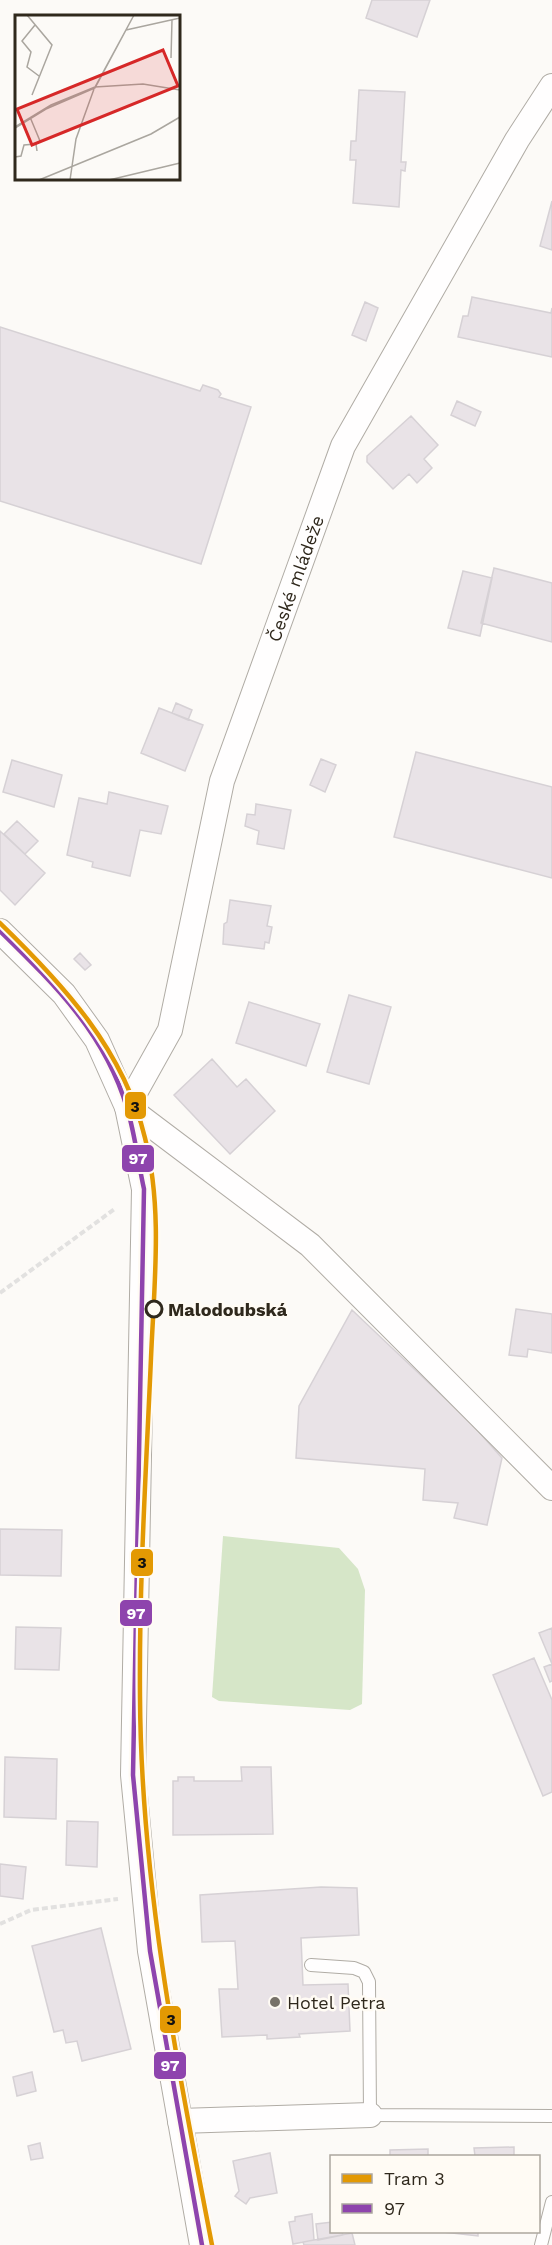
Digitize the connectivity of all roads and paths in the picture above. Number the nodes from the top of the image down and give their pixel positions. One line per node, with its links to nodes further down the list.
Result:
1 (552, 86): 3 (street, České mládeže)
2 (0, 931): 3 (street)
3 (127, 1107): 4 (street); 6 (street)
4 (144, 1189): 5 (path); 7 (street)
5 (0, 1293)
6 (552, 1488)
7 (145, 1895): 8 (path); 12 (street)
8 (0, 1924)
9 (311, 1965): 10 (lane)
10 (370, 2115): 11 (lane); 12 (street)
11 (552, 2116)
12 (180, 2121): 14 (street)
13 (552, 2202): 15 (lane)
14 (202, 2245)
15 (541, 2245)

